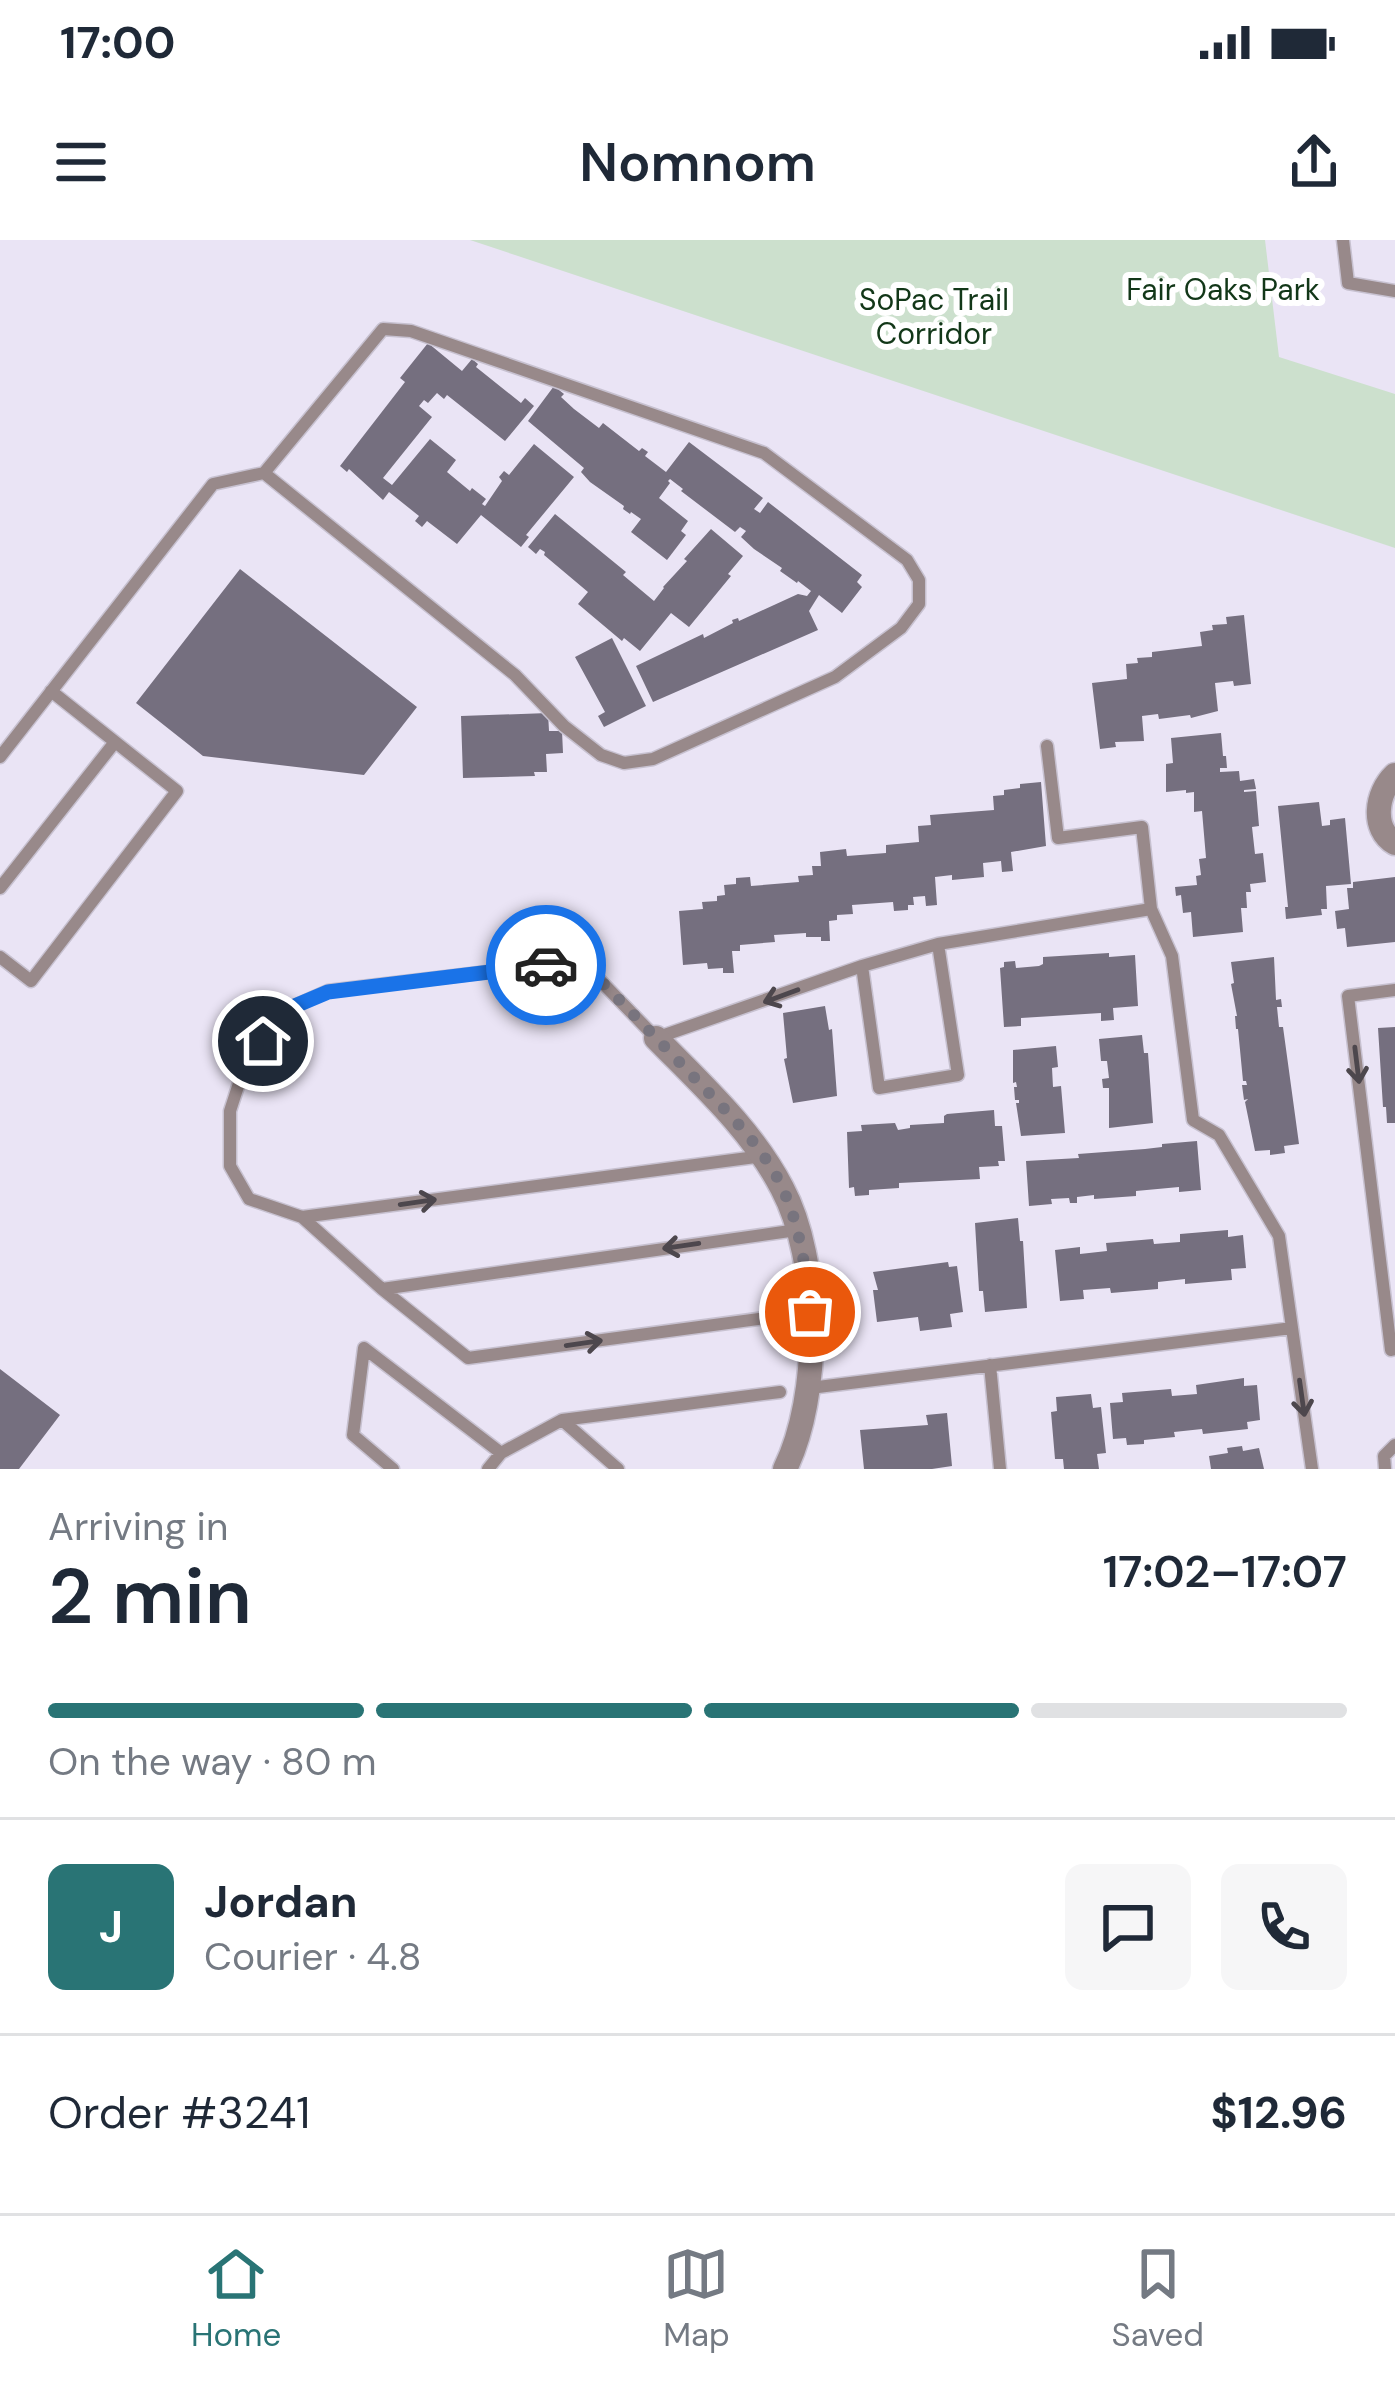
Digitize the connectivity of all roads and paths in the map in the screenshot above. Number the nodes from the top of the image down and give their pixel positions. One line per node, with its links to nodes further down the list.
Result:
1 (1343, 240): 2 (lane)
2 (1395, 290)
3 (264, 473): 3 (lane); 4 (lane)
4 (51, 692): 5 (lane); 7 (lane)
5 (115, 742): 10 (lane); 13 (lane)
6 (1047, 746): 11 (lane)
7 (0, 758)
8 (1395, 775): 9 (street)
9 (1395, 844)
10 (0, 888)
11 (1150, 909): 12 (lane); 22 (lane)
12 (938, 944): 14 (lane); 14 (lane)
13 (0, 957)
14 (862, 966): 16 (lane, one-way to 16)
15 (1395, 990): 23 (lane, one-way to 23)
16 (656, 1038): 17 (street); 18 (lane)
17 (763, 1156): 18 (lane, one-way to 17); 19 (street)
18 (302, 1217): 20 (lane)
19 (797, 1230): 20 (lane, one-way to 20); 21 (street)
20 (382, 1288): 21 (lane, one-way to 21)
21 (810, 1312): 25 (street)
22 (1292, 1328): 24 (lane); 36 (lane, one-way to 36)
23 (1395, 1349)
24 (990, 1365): 25 (lane); 35 (lane)
25 (810, 1388): 34 (street)
26 (780, 1392): 27 (lane)
27 (562, 1420): 29 (lane); 33 (lane)
28 (1395, 1445): 37 (lane)
29 (501, 1453): 30 (lane); 32 (lane)
30 (375, 1464): 31 (lane)
31 (393, 1469)
32 (488, 1469)
33 (618, 1469)
34 (784, 1469)
35 (1000, 1469)
36 (1312, 1469)
37 (1385, 1469)

